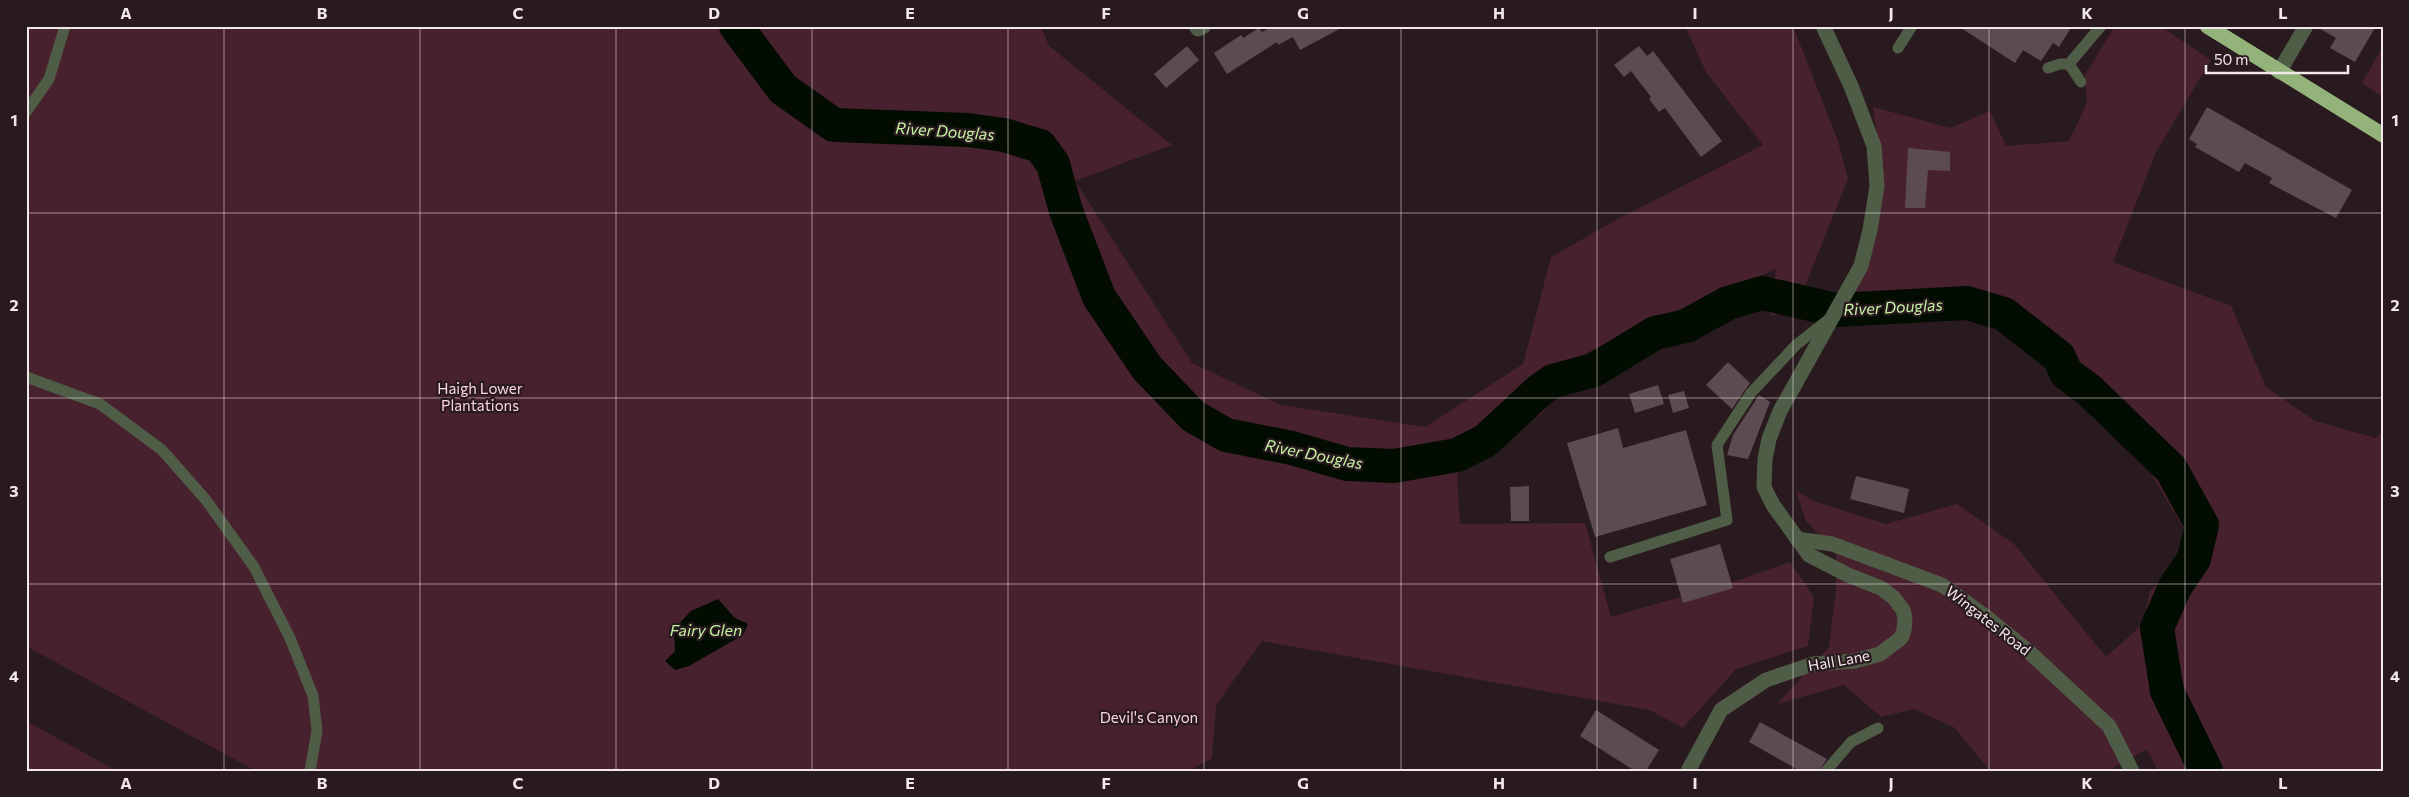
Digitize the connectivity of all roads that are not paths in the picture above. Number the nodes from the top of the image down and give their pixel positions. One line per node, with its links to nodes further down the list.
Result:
1 (65, 26): 16 (lane)
2 (1196, 26): 3 (street)
3 (1204, 26)
4 (1823, 26): 18 (street, Hall Lane)
5 (1912, 26): 11 (lane)
6 (2101, 26): 12 (lane)
7 (2207, 26): 10 (highway)
8 (2218, 26): 10 (highway)
9 (2306, 26): 14 (street)
10 (2228, 38): 14 (highway)
11 (1898, 48)
12 (2069, 64): 13 (lane); 15 (lane)
13 (2048, 68)
14 (2279, 72): 17 (highway)
15 (2081, 82)
16 (26, 112)
17 (2383, 135)
18 (1832, 316): 20 (street, Hall Lane); 21 (lane)
19 (26, 377): 23 (lane)
20 (1797, 539): 24 (street, Hall Lane); 26 (street, Wingates Road)
21 (1610, 557)
22 (1878, 728): 25 (lane)
23 (310, 771)
24 (1688, 771)
25 (1826, 771)
26 (2132, 771)

